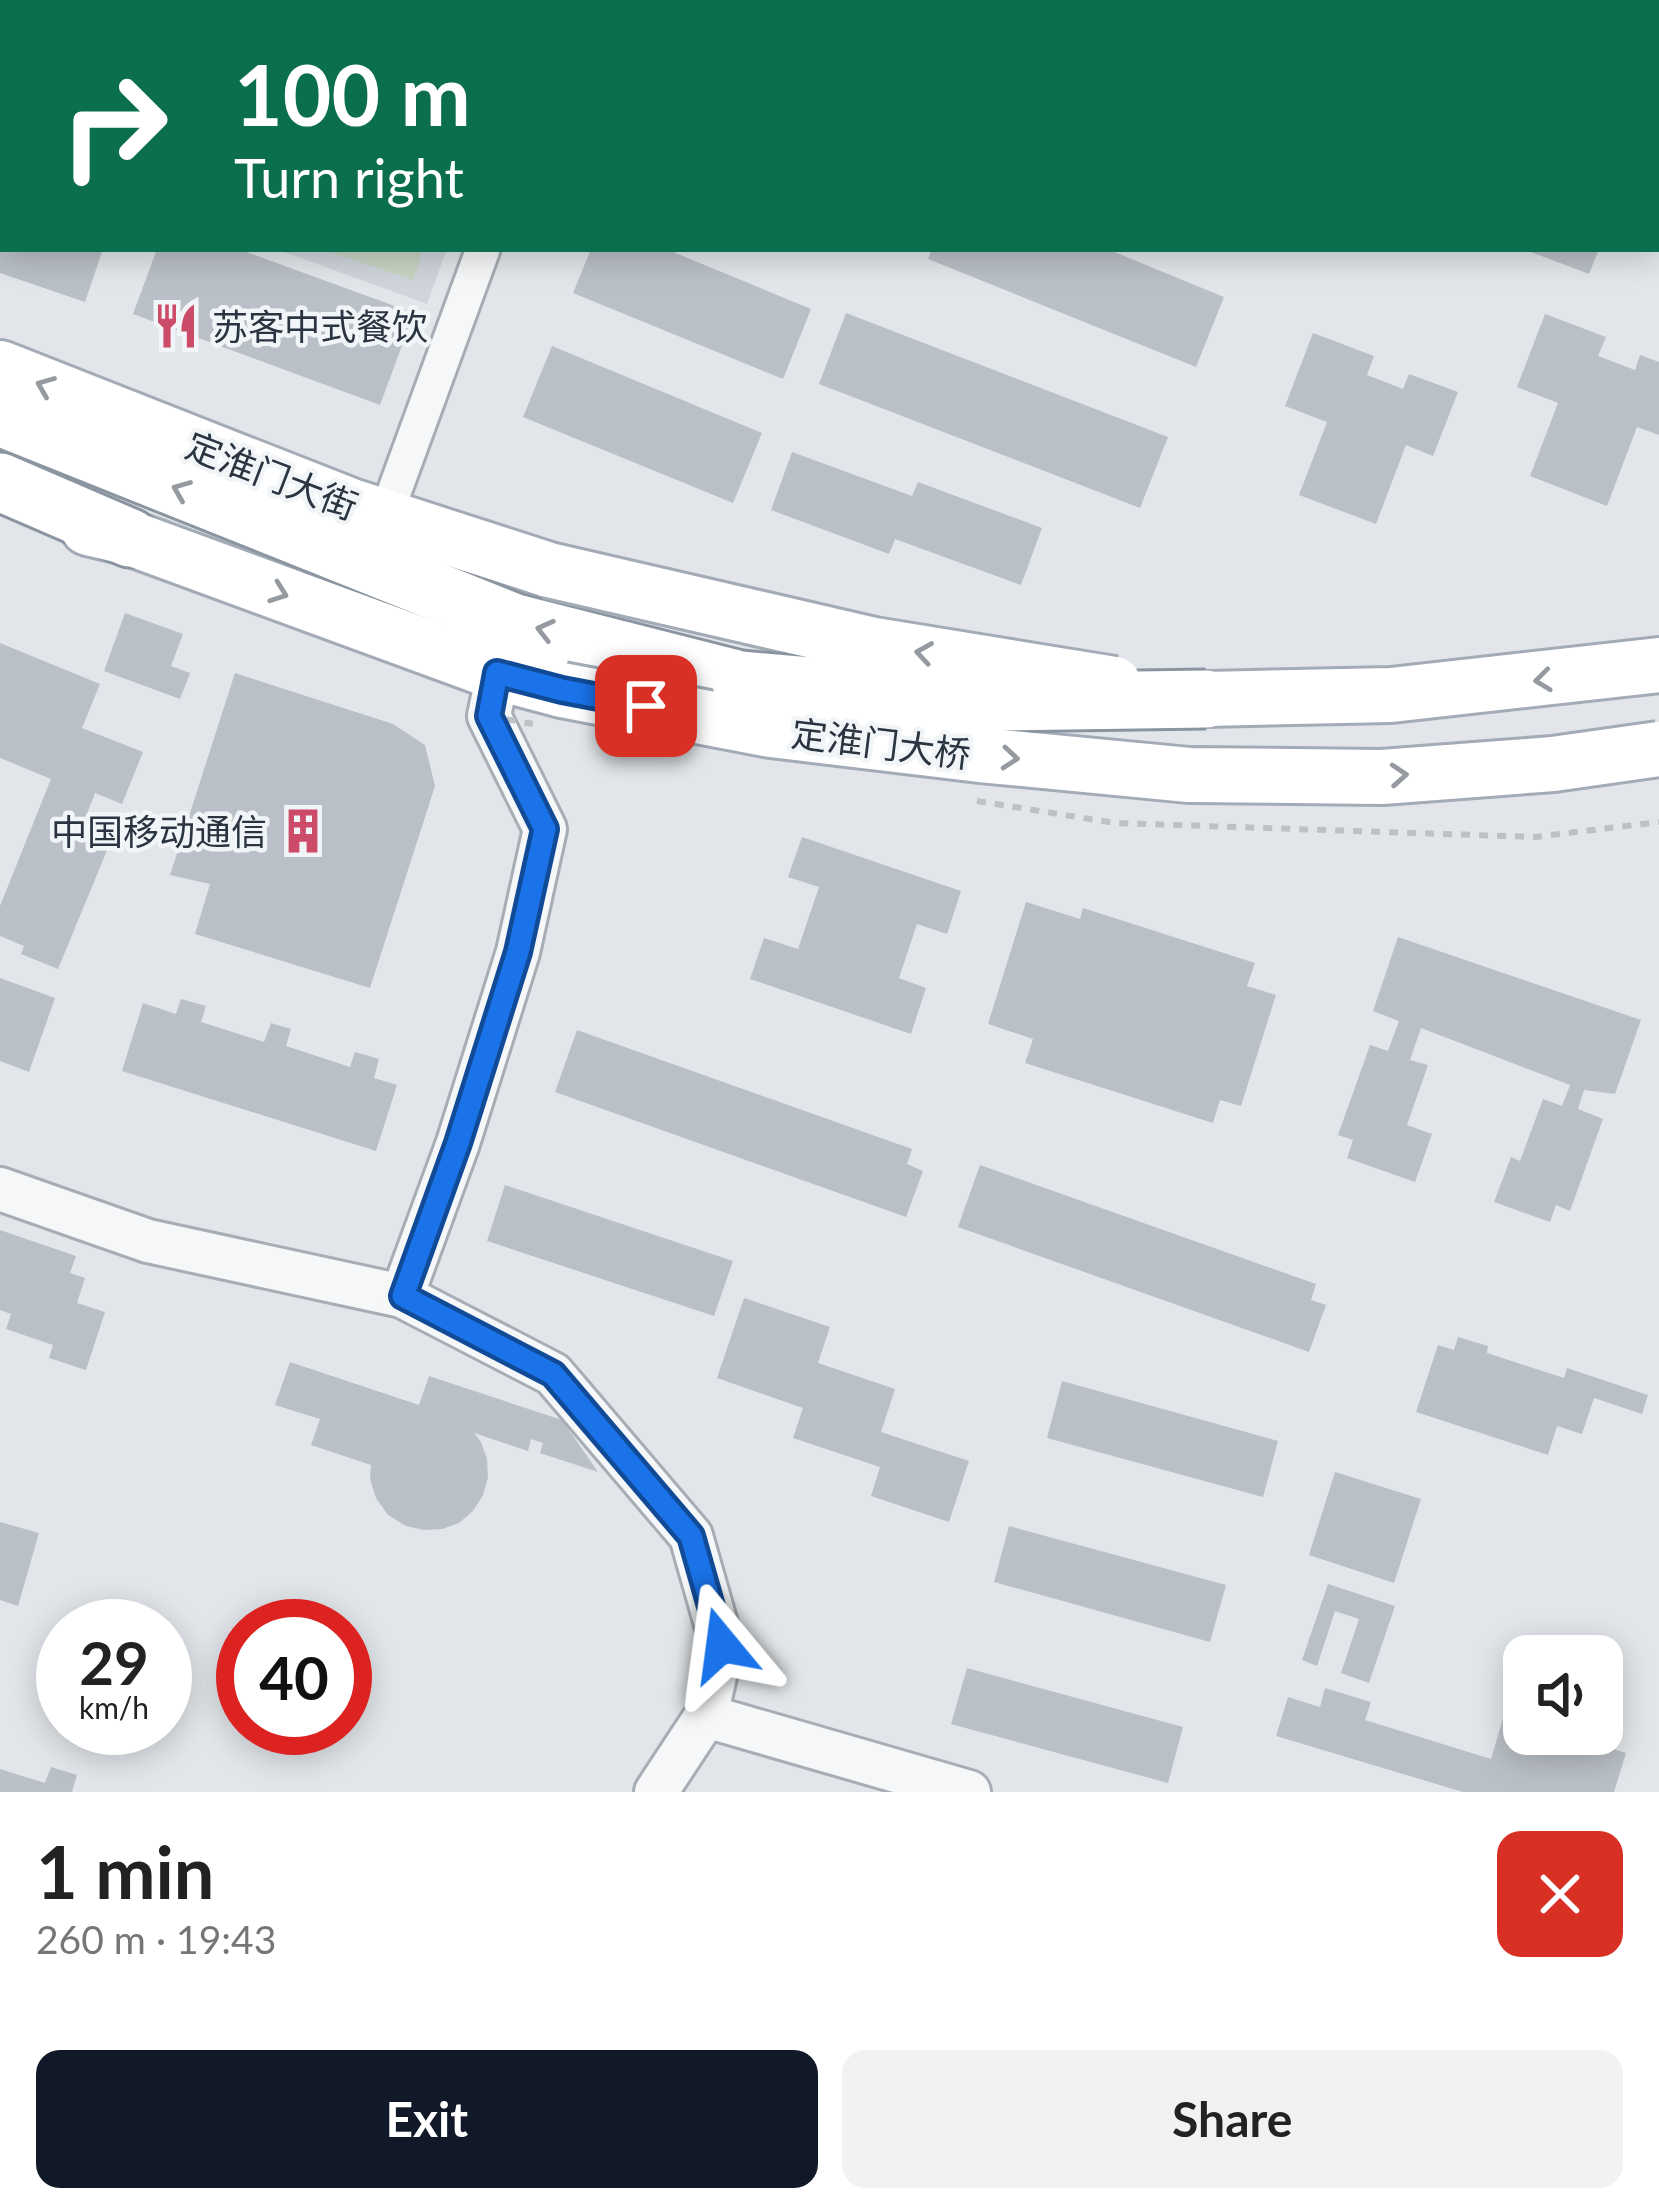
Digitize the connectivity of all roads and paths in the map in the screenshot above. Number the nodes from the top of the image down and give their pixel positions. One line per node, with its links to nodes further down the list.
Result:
1 (482, 252): 6 (street)
2 (0, 368): 6 (main road, 定淮门大街, one-way to 2)
3 (0, 417): 10 (highway, one-way to 3, bridge)
4 (0, 482): 7 (highway)
5 (0, 508): 7 (main road)
6 (385, 518): 10 (main road, 定淮门大街, one-way to 6, bridge)
7 (130, 538): 9 (main road, 定淮门大桥, one-way to 9)
8 (1659, 665): 10 (main road, one-way to 10)
9 (497, 673): 11 (main road, 定淮门大桥, one-way to 11, bridge); 13 (street)
10 (1206, 699)
11 (1659, 749)
12 (0, 1189): 13 (street)
13 (403, 1296): 14 (street)
14 (706, 1717): 15 (street); 16 (street)
15 (656, 1792)
16 (969, 1792)

